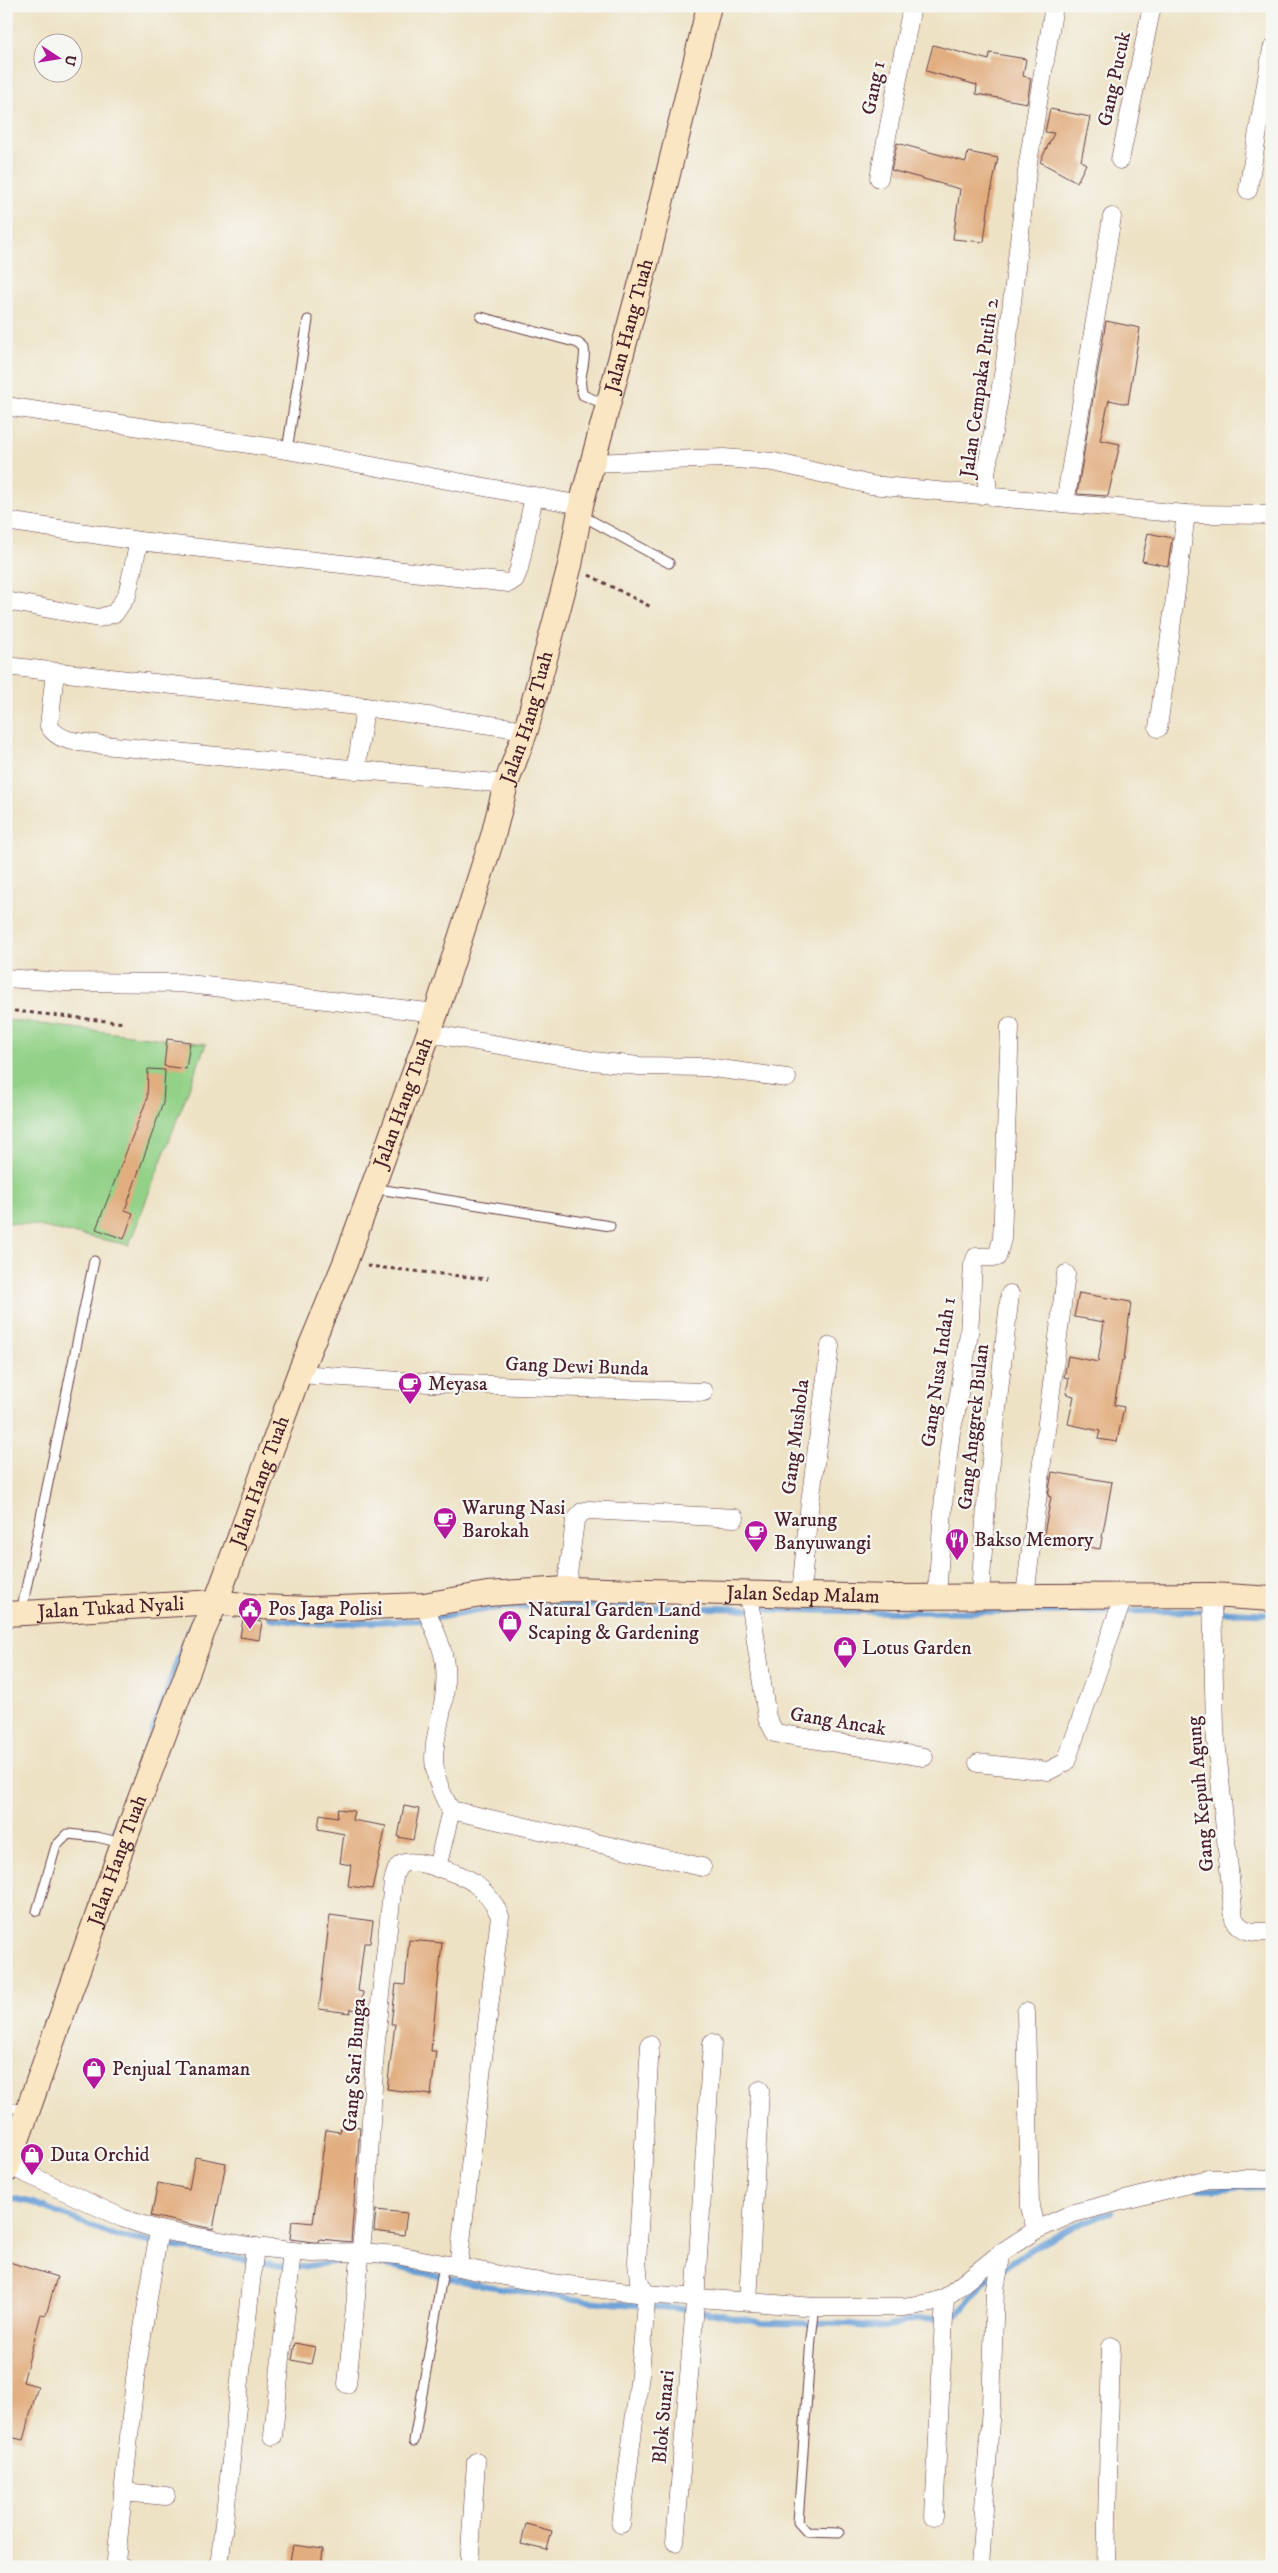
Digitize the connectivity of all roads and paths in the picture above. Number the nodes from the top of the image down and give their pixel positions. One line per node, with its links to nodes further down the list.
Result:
1 (709, 6): 12 (main road, Jalan Hang Tuah)
2 (912, 6): 7 (street, Gang 1)
3 (1054, 6): 16 (street, Jalan Cempaka Putih 2)
4 (1152, 6): 6 (street, Gang Pucuk)
5 (1272, 48): 8 (street)
6 (1120, 160)
7 (879, 178)
8 (1248, 190)
9 (1112, 216): 18 (street)
10 (481, 317): 12 (lane)
11 (308, 320): 14 (lane)
12 (607, 405): 15 (main road, Jalan Hang Tuah)
13 (6, 406): 14 (street)
14 (287, 450): 17 (street)
15 (592, 463): 16 (street); 19 (main road, Jalan Hang Tuah)
16 (988, 492): 18 (street, Jalan Cempaka Putih 2)
17 (534, 496): 19 (street); 23 (street)
18 (1065, 503): 20 (street, Jalan Cempaka Putih 2)
19 (580, 510): 24 (lane); 25 (main road, Jalan Hang Tuah)
20 (1186, 514): 21 (street, Jalan Cempaka Putih 2); 31 (street)
21 (1272, 515)
22 (6, 522): 23 (street)
23 (139, 540): 26 (street)
24 (669, 563)
25 (570, 565): 27 (path); 32 (main road, Jalan Hang Tuah)
26 (6, 601)
27 (651, 607)
28 (6, 666): 29 (street)
29 (55, 672): 30 (street); 33 (street)
30 (365, 707): 32 (street); 33 (street)
31 (1158, 728)
32 (526, 730): 34 (main road, Jalan Hang Tuah)
33 (356, 770): 34 (street)
34 (506, 784): 38 (main road, Jalan Hang Tuah)
35 (6, 978): 38 (street)
36 (6, 1010): 37 (path)
37 (125, 1023)
38 (432, 1023): 40 (street); 41 (main road, Jalan Hang Tuah)
39 (1010, 1026): 56 (street, Gang Nusa Indah 1)
40 (787, 1078)
41 (372, 1188): 42 (lane); 44 (main road, Jalan Hang Tuah)
42 (610, 1226)
43 (94, 1260): 62 (lane)
44 (345, 1264): 46 (path); 49 (main road, Jalan Hang Tuah)
45 (1066, 1274): 55 (street)
46 (488, 1279)
47 (1010, 1294): 54 (street, Gang Anggrek Bulan)
48 (830, 1346): 53 (street, Gang Mushola)
49 (299, 1374): 50 (street, Gang Dewi Bunda); 60 (main road, Jalan Hang Tuah)
50 (704, 1392)
51 (735, 1518): 52 (street)
52 (566, 1589): 61 (main road, Jalan Sedap Malam); 63 (main road, Jalan Sedap Malam)
53 (802, 1594): 56 (main road, Jalan Sedap Malam); 61 (main road, Jalan Sedap Malam)
54 (980, 1595): 55 (main road, Jalan Sedap Malam); 56 (main road, Jalan Sedap Malam)
55 (1025, 1595): 58 (main road, Jalan Sedap Malam)
56 (937, 1596)
57 (1272, 1599): 59 (main road, Jalan Sedap Malam)
58 (1122, 1600): 59 (main road, Jalan Sedap Malam); 65 (street)
59 (1212, 1600): 71 (street, Gang Kepuh Agung)
60 (216, 1602): 62 (main road, Jalan Tukad Nyali); 63 (main road, Jalan Sedap Malam); 67 (main road, Jalan Hang Tuah)
61 (751, 1605): 64 (street, Gang Ancak)
62 (14, 1613)
63 (427, 1613): 66 (street)
64 (924, 1757)
65 (978, 1763)
66 (451, 1810): 68 (street); 69 (street)
67 (123, 1844): 70 (lane); 76 (main road, Jalan Hang Tuah)
68 (702, 1867)
69 (437, 1868): 83 (street, Gang Sari Bunga); 84 (street)
70 (37, 1911)
71 (1272, 1932)
72 (1026, 2012): 79 (street)
73 (712, 2043): 88 (street, Blok Sunari)
74 (650, 2045): 87 (street)
75 (760, 2090): 86 (street)
76 (16, 2109): 77 (main road, Jalan Hang Tuah)
77 (7, 2168): 80 (street)
78 (1272, 2179): 79 (street)
79 (1036, 2230): 85 (street)
80 (157, 2239): 81 (street); 96 (street)
81 (254, 2255): 82 (street); 103 (street)
82 (292, 2257): 83 (street); 93 (street)
83 (360, 2259): 84 (street); 92 (street, Gang Sari Bunga)
84 (451, 2266): 87 (street); 94 (lane)
85 (998, 2268): 90 (street); 105 (street)
86 (748, 2301): 88 (street); 89 (street)
87 (646, 2302): 88 (street); 99 (street)
88 (695, 2306): 101 (street, Blok Sunari)
89 (814, 2313): 90 (street); 100 (lane)
90 (945, 2313): 98 (street)
91 (1112, 2346): 106 (street)
92 (347, 2384)
93 (273, 2436)
94 (414, 2440)
95 (476, 2462): 104 (street)
96 (124, 2492): 97 (street); 102 (street)
97 (166, 2496)
98 (934, 2517)
99 (620, 2524)
100 (839, 2533)
101 (674, 2542)
102 (123, 2567)
103 (219, 2567)
104 (469, 2567)
105 (980, 2567)
106 (1106, 2567)

